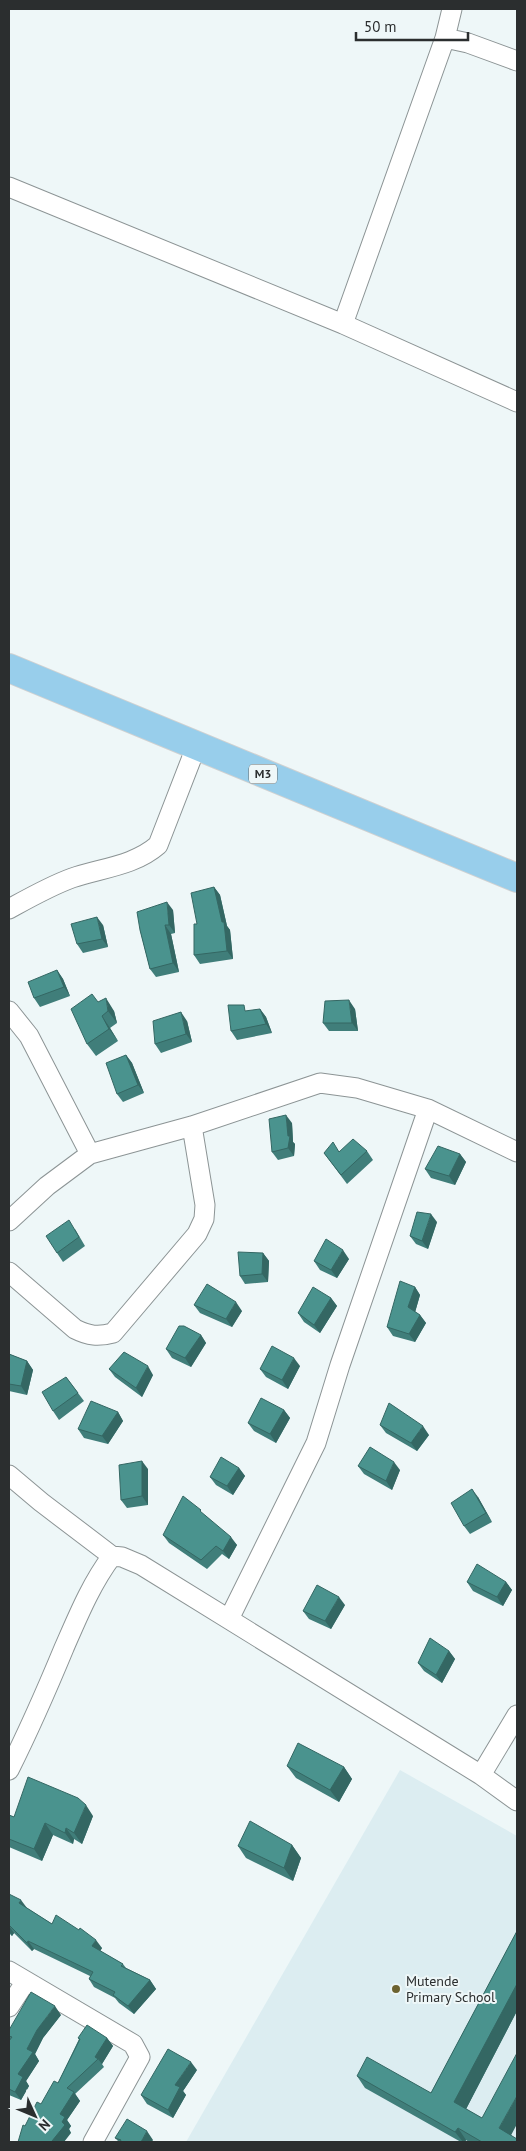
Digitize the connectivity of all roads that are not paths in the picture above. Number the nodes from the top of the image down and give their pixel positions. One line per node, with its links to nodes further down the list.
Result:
1 (452, 9): 2 (street)
2 (445, 38): 3 (street); 5 (street)
3 (517, 62)
4 (9, 187): 5 (street)
5 (343, 324): 6 (street)
6 (517, 402)
7 (9, 668): 8 (main road, M3)
8 (196, 747): 9 (main road, M3); 10 (street)
9 (517, 878)
10 (9, 909)
11 (9, 1011): 15 (street)
12 (428, 1109): 13 (street); 14 (street); 20 (street)
13 (192, 1126): 15 (street); 17 (street)
14 (517, 1152)
15 (90, 1154): 16 (street)
16 (9, 1221)
17 (9, 1272)
18 (9, 1474): 19 (street)
19 (112, 1556): 20 (street); 22 (street)
20 (229, 1618): 23 (street)
21 (517, 1715): 23 (street)
22 (9, 1770)
23 (481, 1775): 24 (street)
24 (517, 1801)
25 (9, 1971): 26 (street)
26 (26, 1981): 27 (street); 28 (street)
27 (9, 2007)
28 (94, 2142)

